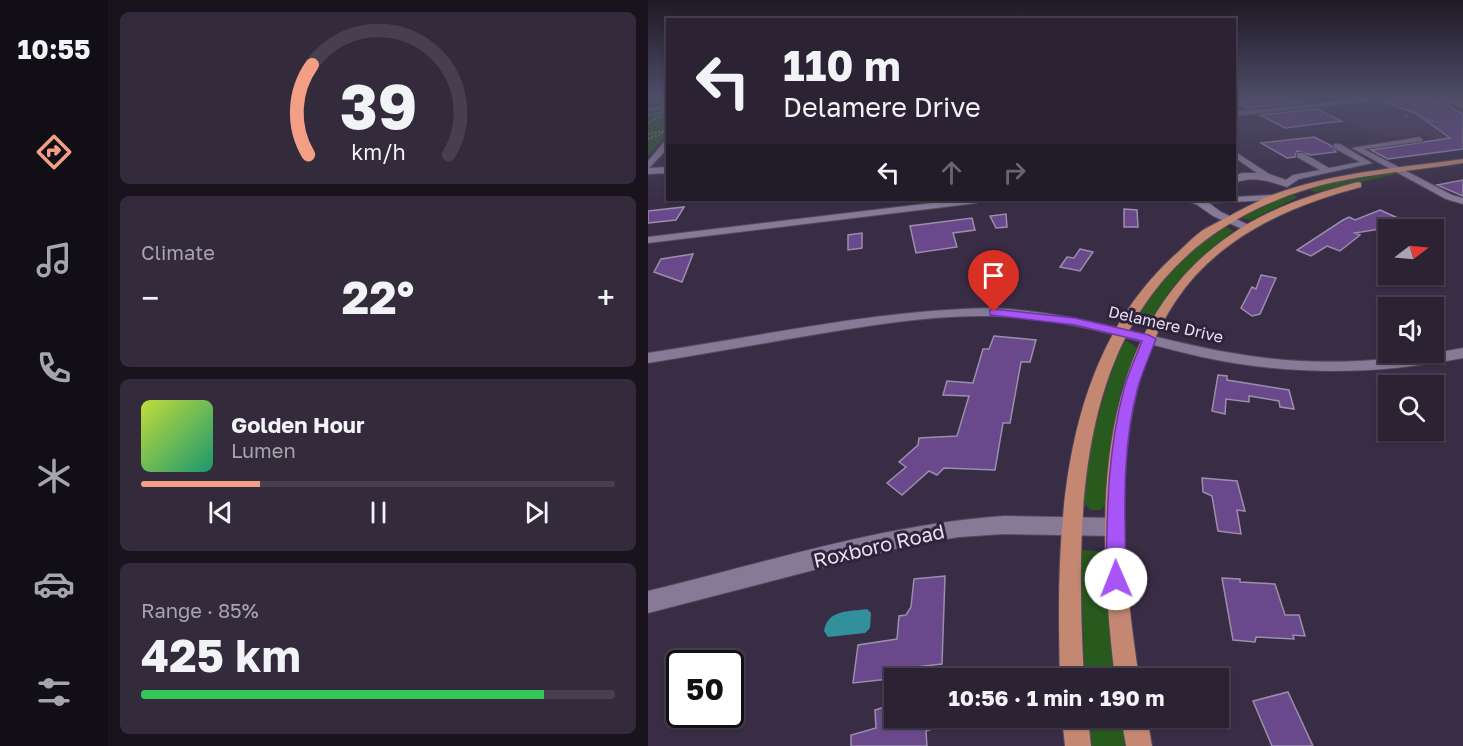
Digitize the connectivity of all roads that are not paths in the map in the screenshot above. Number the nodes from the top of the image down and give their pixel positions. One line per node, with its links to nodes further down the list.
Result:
1 (666, 138): 3 (street)
2 (1420, 140): 14 (street)
3 (658, 141)
4 (666, 145): 9 (street)
5 (1336, 146): 12 (street)
6 (1236, 154): 15 (street)
7 (1300, 155): 12 (street)
8 (1463, 161): 14 (main road)
9 (648, 166)
10 (1463, 168): 14 (main road)
11 (666, 170): 13 (street)
12 (1326, 170): 17 (street)
13 (648, 171)
14 (1400, 173): 17 (main road); 18 (main road); 23 (street)
15 (1266, 176): 16 (street); 17 (street)
16 (1236, 179)
17 (1292, 187): 18 (main road); 19 (main road)
18 (1314, 197): 25 (main road)
19 (1270, 198): 20 (street); 24 (main road)
20 (1236, 200)
21 (969, 201): 26 (street)
22 (1196, 201): 24 (street)
23 (1463, 201)
24 (1227, 219): 25 (street); 27 (main road)
25 (1247, 228): 28 (main road)
26 (648, 240)
27 (1119, 332): 28 (street, Delamere Drive); 30 (street, Delamere Drive); 31 (main road)
28 (1149, 339): 29 (street, Delamere Drive); 32 (main road)
29 (1463, 352)
30 (648, 358)
31 (1071, 526): 32 (street, Roxboro Road); 33 (street, Roxboro Road); 34 (main road)
32 (1114, 527): 35 (main road)
33 (648, 602)
34 (1072, 668)
35 (1126, 668)
36 (1076, 728): 38 (main road)
37 (1136, 728): 39 (main road)
38 (1078, 746)
39 (1139, 746)

